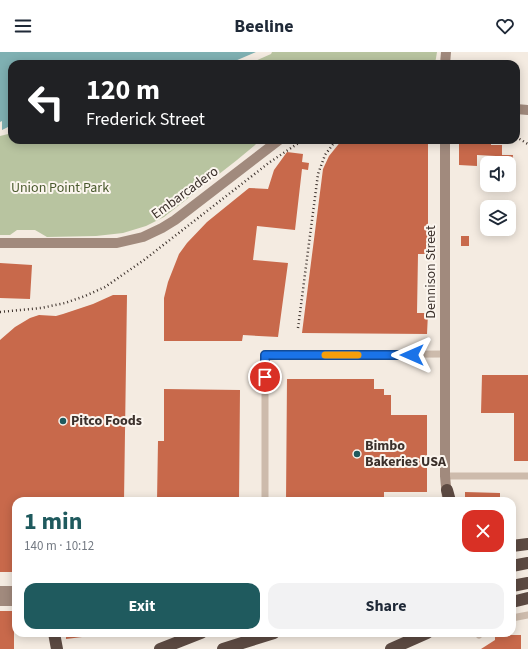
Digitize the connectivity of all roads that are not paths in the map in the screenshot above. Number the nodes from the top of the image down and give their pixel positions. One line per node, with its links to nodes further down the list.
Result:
1 (274, 144): 3 (main road, Embarcadero)
2 (445, 144): 4 (main road, Dennison Street)
3 (0, 243)
4 (445, 354): 5 (main road, Dennison Street); 7 (street)
5 (444, 476): 6 (street); 8 (main road, Dennison Street); 9 (main road, Dennison Street)
6 (528, 476)
7 (265, 497)
8 (440, 497)
9 (448, 497)
10 (528, 544): 11 (highway)
11 (516, 546)
12 (528, 563): 13 (highway)
13 (516, 565)
14 (528, 583): 15 (highway)
15 (516, 585)
16 (0, 591): 17 (main road)
17 (12, 591)
18 (528, 598): 20 (highway)
19 (0, 601): 21 (main road)
20 (516, 601)
21 (12, 602)
22 (528, 615): 23 (street)
23 (516, 617)
24 (55, 637): 28 (highway)
25 (191, 637): 29 (highway)
26 (261, 637): 30 (highway)
27 (418, 637): 31 (highway)
28 (57, 649)
29 (160, 649)
30 (223, 649)
31 (391, 649)

